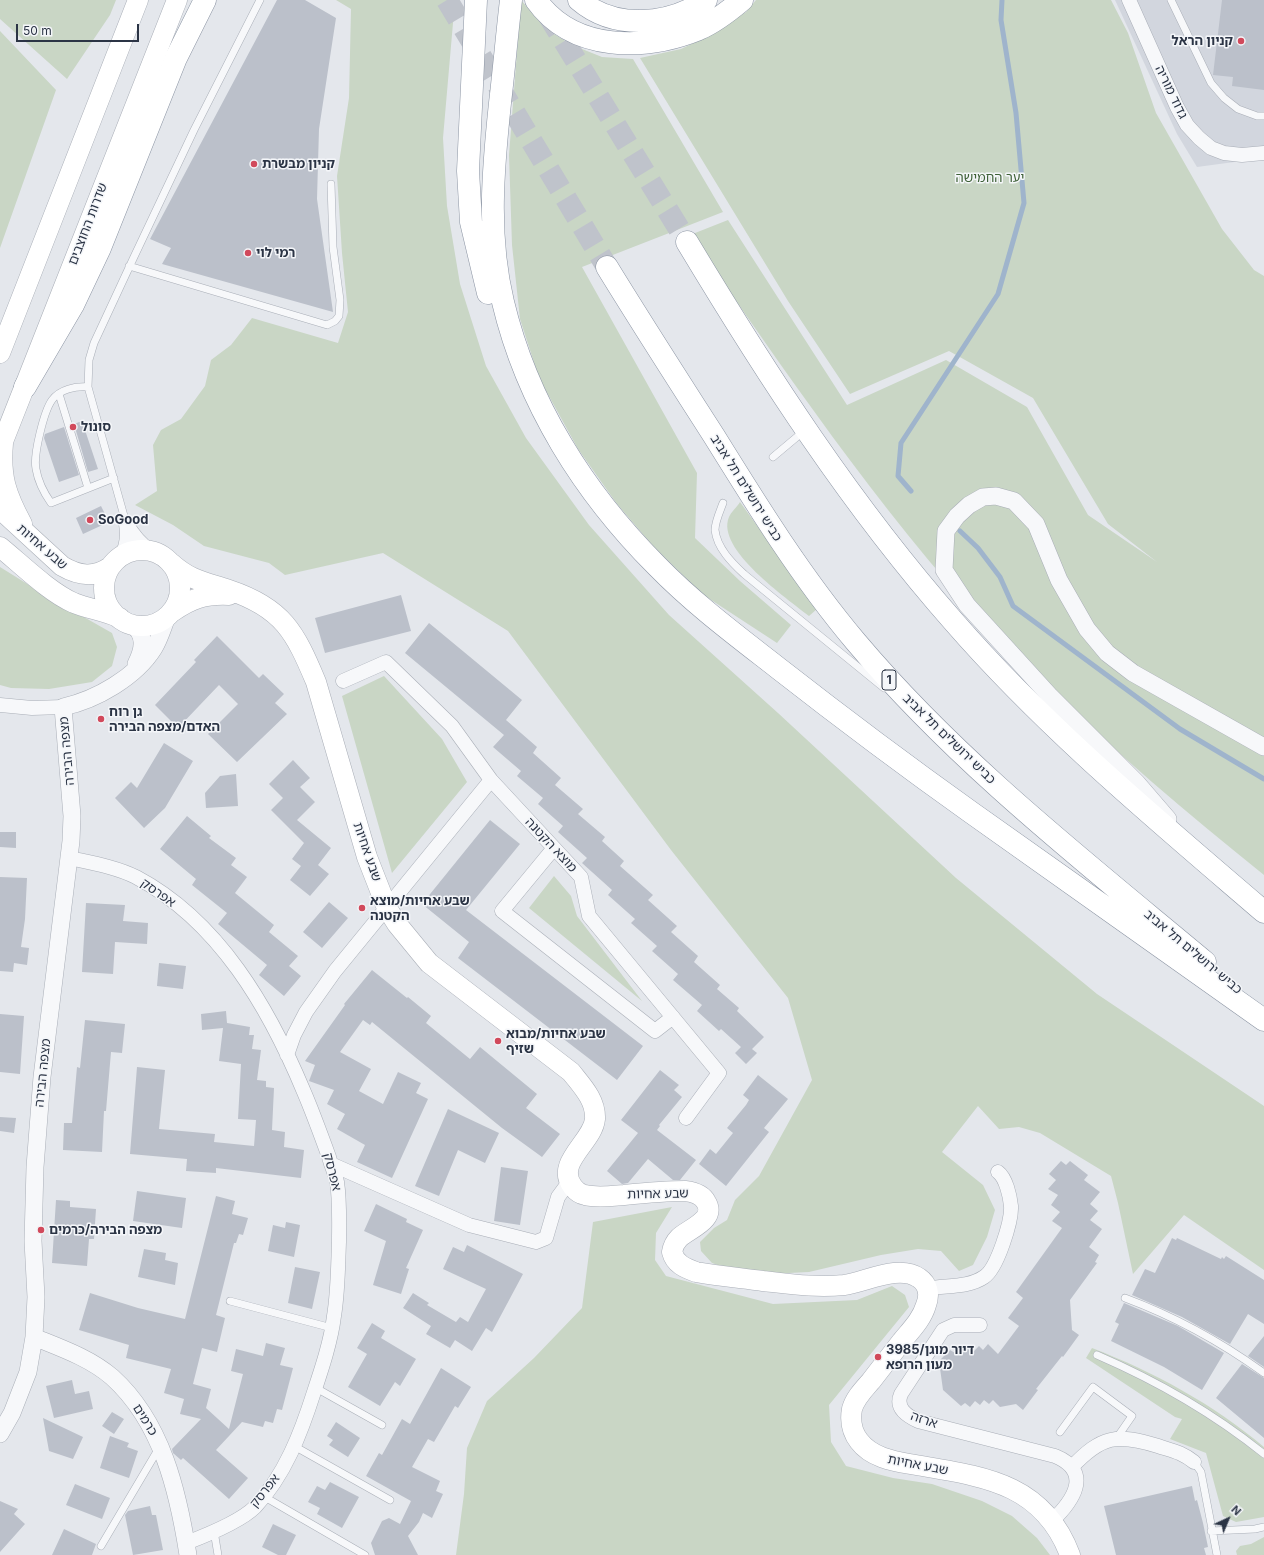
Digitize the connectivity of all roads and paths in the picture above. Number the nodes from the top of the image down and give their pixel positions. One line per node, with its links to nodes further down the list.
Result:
1 (138, 0): 19 (main road)
2 (177, 0): 20 (main road, שדרות החוצבים)
3 (205, 0): 20 (highway)
4 (260, 0): 17 (lane)
5 (476, 0): 23 (highway)
6 (511, 0): 23 (highway)
7 (536, 0): 10 (highway)
8 (579, 0): 9 (highway)
9 (706, 0)
10 (742, 0)
11 (1129, 0): 14 (street, גדוד מוריה)
12 (1171, 0): 13 (lane)
13 (1264, 116)
14 (1264, 153)
15 (331, 184): 17 (lane)
16 (687, 242): 24 (highway)
17 (129, 266): 21 (lane)
18 (607, 267): 46 (highway, כביש ירושלים תל אביב / 1)
19 (0, 353)
20 (25, 387): 25 (main road, שדרות החוצבים)
21 (88, 387): 22 (lane); 27 (lane)
22 (59, 394): 28 (lane); 28 (lane)
23 (552, 429): 56 (highway)
24 (806, 430): 26 (lane); 50 (highway)
25 (1, 446): 32 (main road)
26 (773, 457)
27 (114, 478): 28 (lane); 31 (lane)
28 (88, 488)
29 (723, 504): 42 (lane)
30 (0, 509): 32 (main road, שבע אחיות)
31 (126, 523): 34 (street); 35 (street)
32 (30, 537): 35 (main road, שבע אחיות)
33 (0, 547): 39 (main road, שבע אחיות)
34 (151, 551): 35 (main road); 36 (main road)
35 (116, 561): 39 (main road)
36 (171, 563): 37 (main road, שבע אחיות); 38 (main road)
37 (243, 595): 38 (main road, שבע אחיות); 52 (main road, שבע אחיות)
38 (170, 614): 39 (main road); 40 (street)
39 (126, 621): 40 (street)
40 (128, 675): 45 (street)
41 (343, 681): 48 (street, מוצא הקטנה)
42 (890, 692)
43 (896, 697): 46 (lane)
44 (0, 705): 45 (street)
45 (63, 707): 51 (street, מצפה הבירה)
46 (944, 736): 54 (highway, כביש ירושלים תל אביב / 1)
47 (1264, 747): 50 (street)
48 (491, 780): 49 (street, מוצא הקטנה); 52 (street)
49 (554, 848): 55 (street, מוצא הקטנה); 55 (street)
50 (1199, 856): 53 (highway)
51 (70, 858): 57 (street, אפרסק); 67 (street, מצפה הבירה)
52 (387, 908): 57 (street); 61 (main road, שבע אחיות)
53 (1264, 912)
54 (1264, 1012)
55 (673, 1017): 58 (street, מוצא הקטנה)
56 (1264, 1020)
57 (287, 1055): 59 (street, אפרסק)
58 (686, 1118)
59 (331, 1164): 61 (street); 66 (street, אפרסק)
60 (998, 1172): 62 (street)
61 (569, 1182): 62 (main road, שבע אחיות)
62 (927, 1289): 82 (main road, שבע אחיות)
63 (1125, 1298): 69 (lane)
64 (230, 1301): 66 (lane)
65 (980, 1325): 79 (street, ארזה)
66 (332, 1328): 70 (street, אפרסק)
67 (34, 1337): 73 (street, מצפה הבירה); 75 (street, כרמים)
68 (1097, 1355): 77 (lane)
69 (1264, 1373)
70 (316, 1388): 71 (lane); 76 (street, אפרסק)
71 (382, 1425)
72 (1060, 1432): 74 (lane)
73 (0, 1434)
74 (1116, 1439): 78 (street); 79 (street)
75 (160, 1445): 86 (lane); 87 (street, כרמים)
76 (294, 1446): 80 (street, אפרסק); 81 (lane)
77 (1264, 1454)
78 (1194, 1462): 84 (lane)
79 (1072, 1467): 82 (street)
80 (263, 1496): 85 (street, אפרסק); 89 (lane)
81 (390, 1500)
82 (1052, 1521): 90 (main road, שבע אחיות)
83 (1264, 1526): 84 (lane)
84 (1211, 1531): 91 (lane)
85 (214, 1532): 87 (street, אפרסק); 88 (lane)
86 (100, 1546)
87 (188, 1549)
88 (218, 1555)
89 (365, 1555)
90 (1070, 1555)
91 (1217, 1555)

